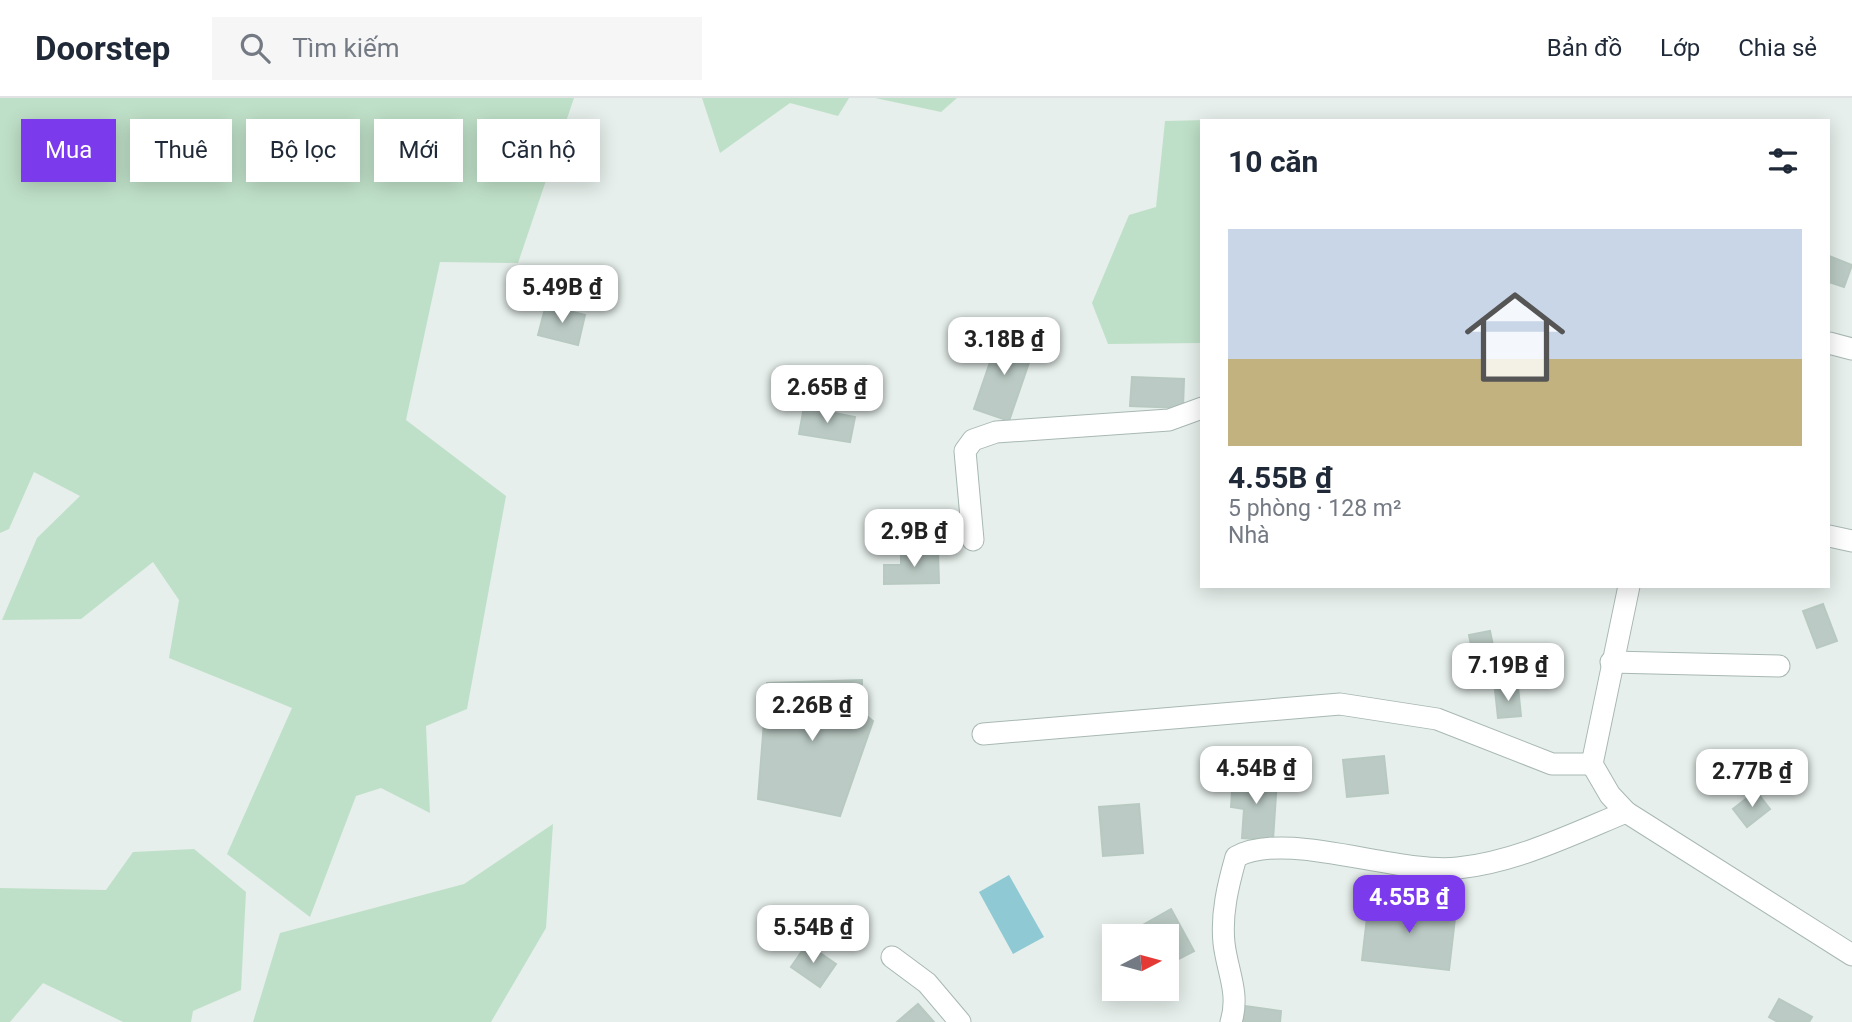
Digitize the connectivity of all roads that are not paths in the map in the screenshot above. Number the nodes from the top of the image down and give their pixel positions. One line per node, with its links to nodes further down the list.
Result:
1 (1830, 343): 2 (street)
2 (1852, 349)
3 (1200, 409): 5 (street)
4 (1830, 536): 6 (street)
5 (973, 540)
6 (1852, 541)
7 (1629, 588): 8 (street)
8 (1611, 662): 9 (street); 11 (street)
9 (1779, 666)
10 (983, 734): 11 (street)
11 (1592, 764): 12 (street)
12 (1626, 812): 13 (street); 16 (street)
13 (1852, 955)
14 (892, 957): 15 (street)
15 (960, 1022)
16 (1231, 1022)

